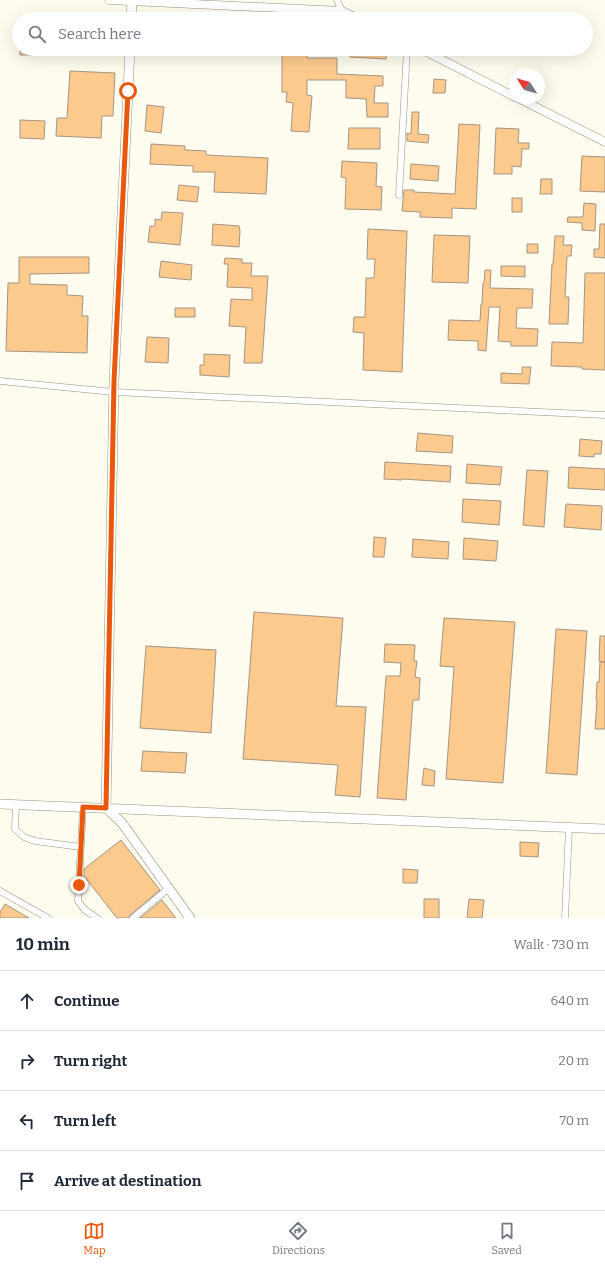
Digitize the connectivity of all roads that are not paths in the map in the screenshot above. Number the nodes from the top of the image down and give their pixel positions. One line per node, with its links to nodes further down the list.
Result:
1 (108, 0): 3 (street)
2 (337, 0): 4 (street)
3 (132, 1): 4 (street); 5 (main road)
4 (342, 10): 6 (street)
5 (131, 12)
6 (346, 12)
7 (130, 56): 15 (main road)
8 (407, 56): 13 (street)
9 (435, 56): 10 (street)
10 (509, 93)
11 (530, 104): 12 (street)
12 (605, 142)
13 (399, 195)
14 (0, 381): 15 (street)
15 (114, 392): 16 (street); 20 (main road)
16 (605, 415)
17 (0, 804): 18 (main road)
18 (16, 805): 19 (main road); 23 (street)
19 (83, 807): 20 (main road); 23 (street)
20 (106, 808): 21 (main road); 24 (main road)
21 (569, 828): 22 (main road); 30 (street)
22 (605, 829)
23 (81, 846): 27 (street)
24 (169, 888): 28 (street); 29 (main road)
25 (0, 891): 26 (street)
26 (48, 918)
27 (97, 918)
28 (133, 918)
29 (190, 918)
30 (566, 918)

